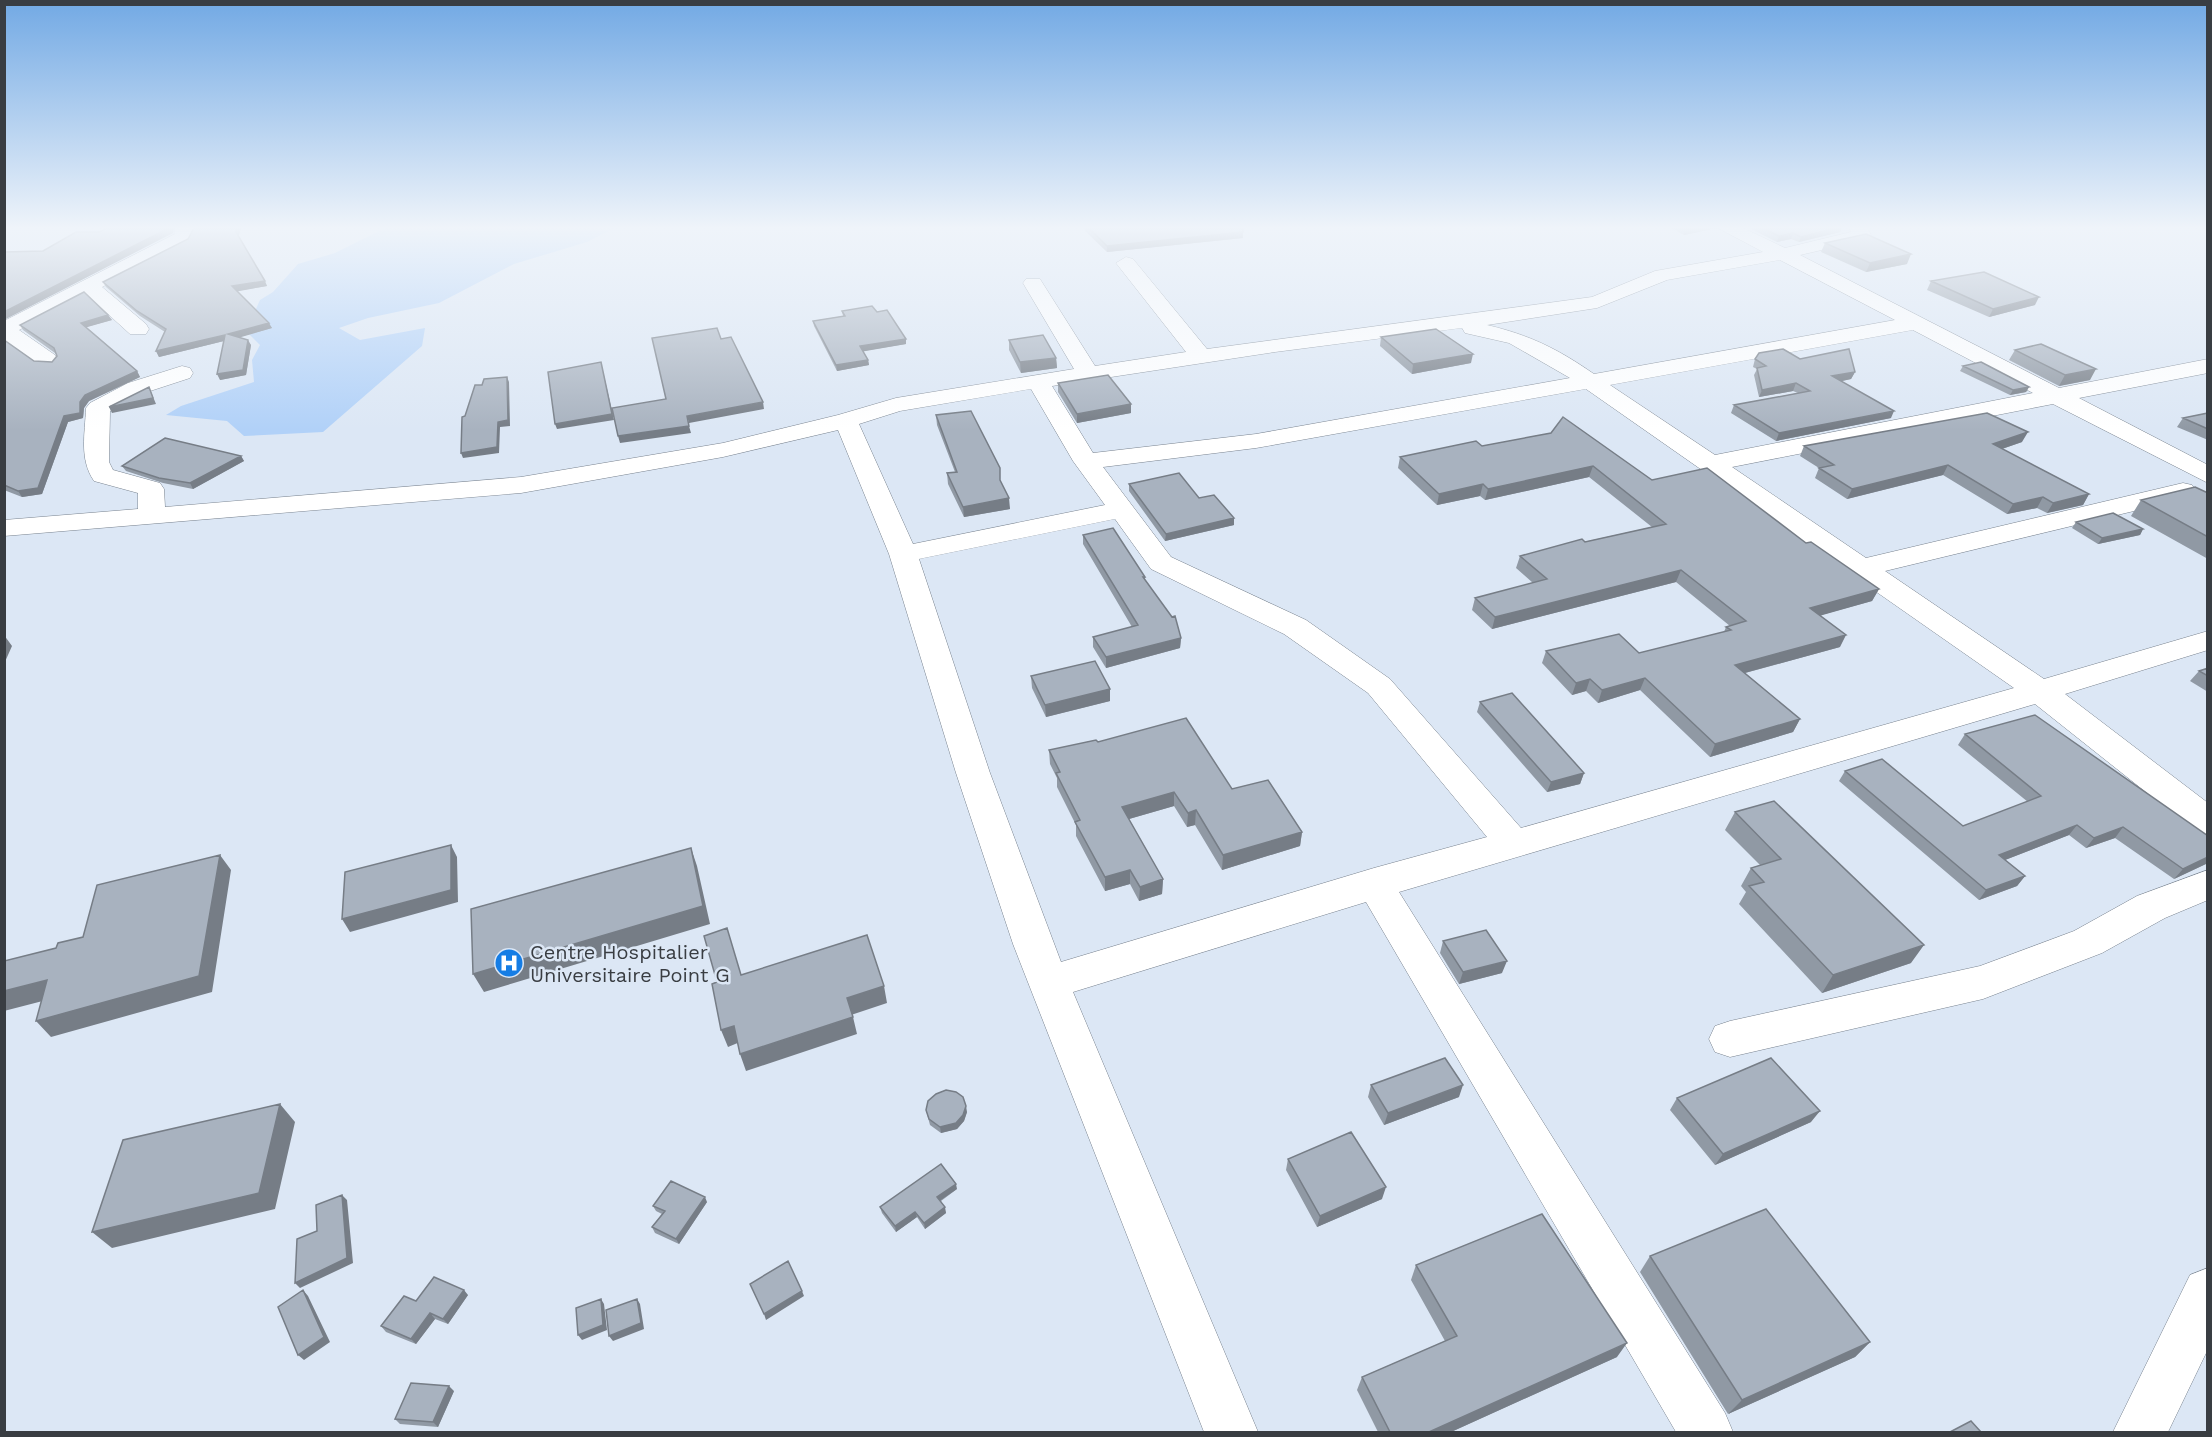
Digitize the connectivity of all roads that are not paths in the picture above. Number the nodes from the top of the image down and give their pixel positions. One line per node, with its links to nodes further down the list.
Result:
1 (69, 295): 10 (street)
2 (99, 295): 9 (street)
3 (1041, 295): 15 (street)
4 (1152, 295): 11 (street)
5 (1614, 295): 8 (street)
6 (1863, 295): 7 (street)
7 (1916, 322): 17 (street); 18 (street)
8 (1449, 323): 11 (street); 17 (street)
9 (138, 329)
10 (5, 330): 12 (street)
11 (1201, 356): 15 (street)
12 (47, 360)
13 (2208, 366): 18 (street)
14 (182, 373): 25 (street)
15 (1089, 373): 16 (street)
16 (1038, 381): 19 (street); 20 (street)
17 (1591, 382): 20 (street); 21 (street)
18 (2056, 395): 21 (street); 22 (street)
19 (845, 421): 25 (street); 27 (street)
20 (1086, 461): 24 (street)
21 (1710, 464): 28 (street)
22 (2208, 475)
23 (2208, 485): 28 (street)
24 (1122, 510): 27 (street); 32 (street)
25 (152, 516): 26 (street)
26 (4, 528)
27 (903, 554): 35 (street)
28 (1861, 568): 30 (street)
29 (2208, 640): 30 (street)
30 (2040, 692): 31 (street); 32 (street)
31 (2208, 822)
32 (1513, 843): 33 (street)
33 (1374, 883): 35 (street); 39 (street)
34 (2208, 884): 36 (street)
35 (1048, 983): 38 (street)
36 (1730, 1039)
37 (2208, 1293): 40 (street)
38 (1231, 1432)
39 (1707, 1432)
40 (2140, 1432)

